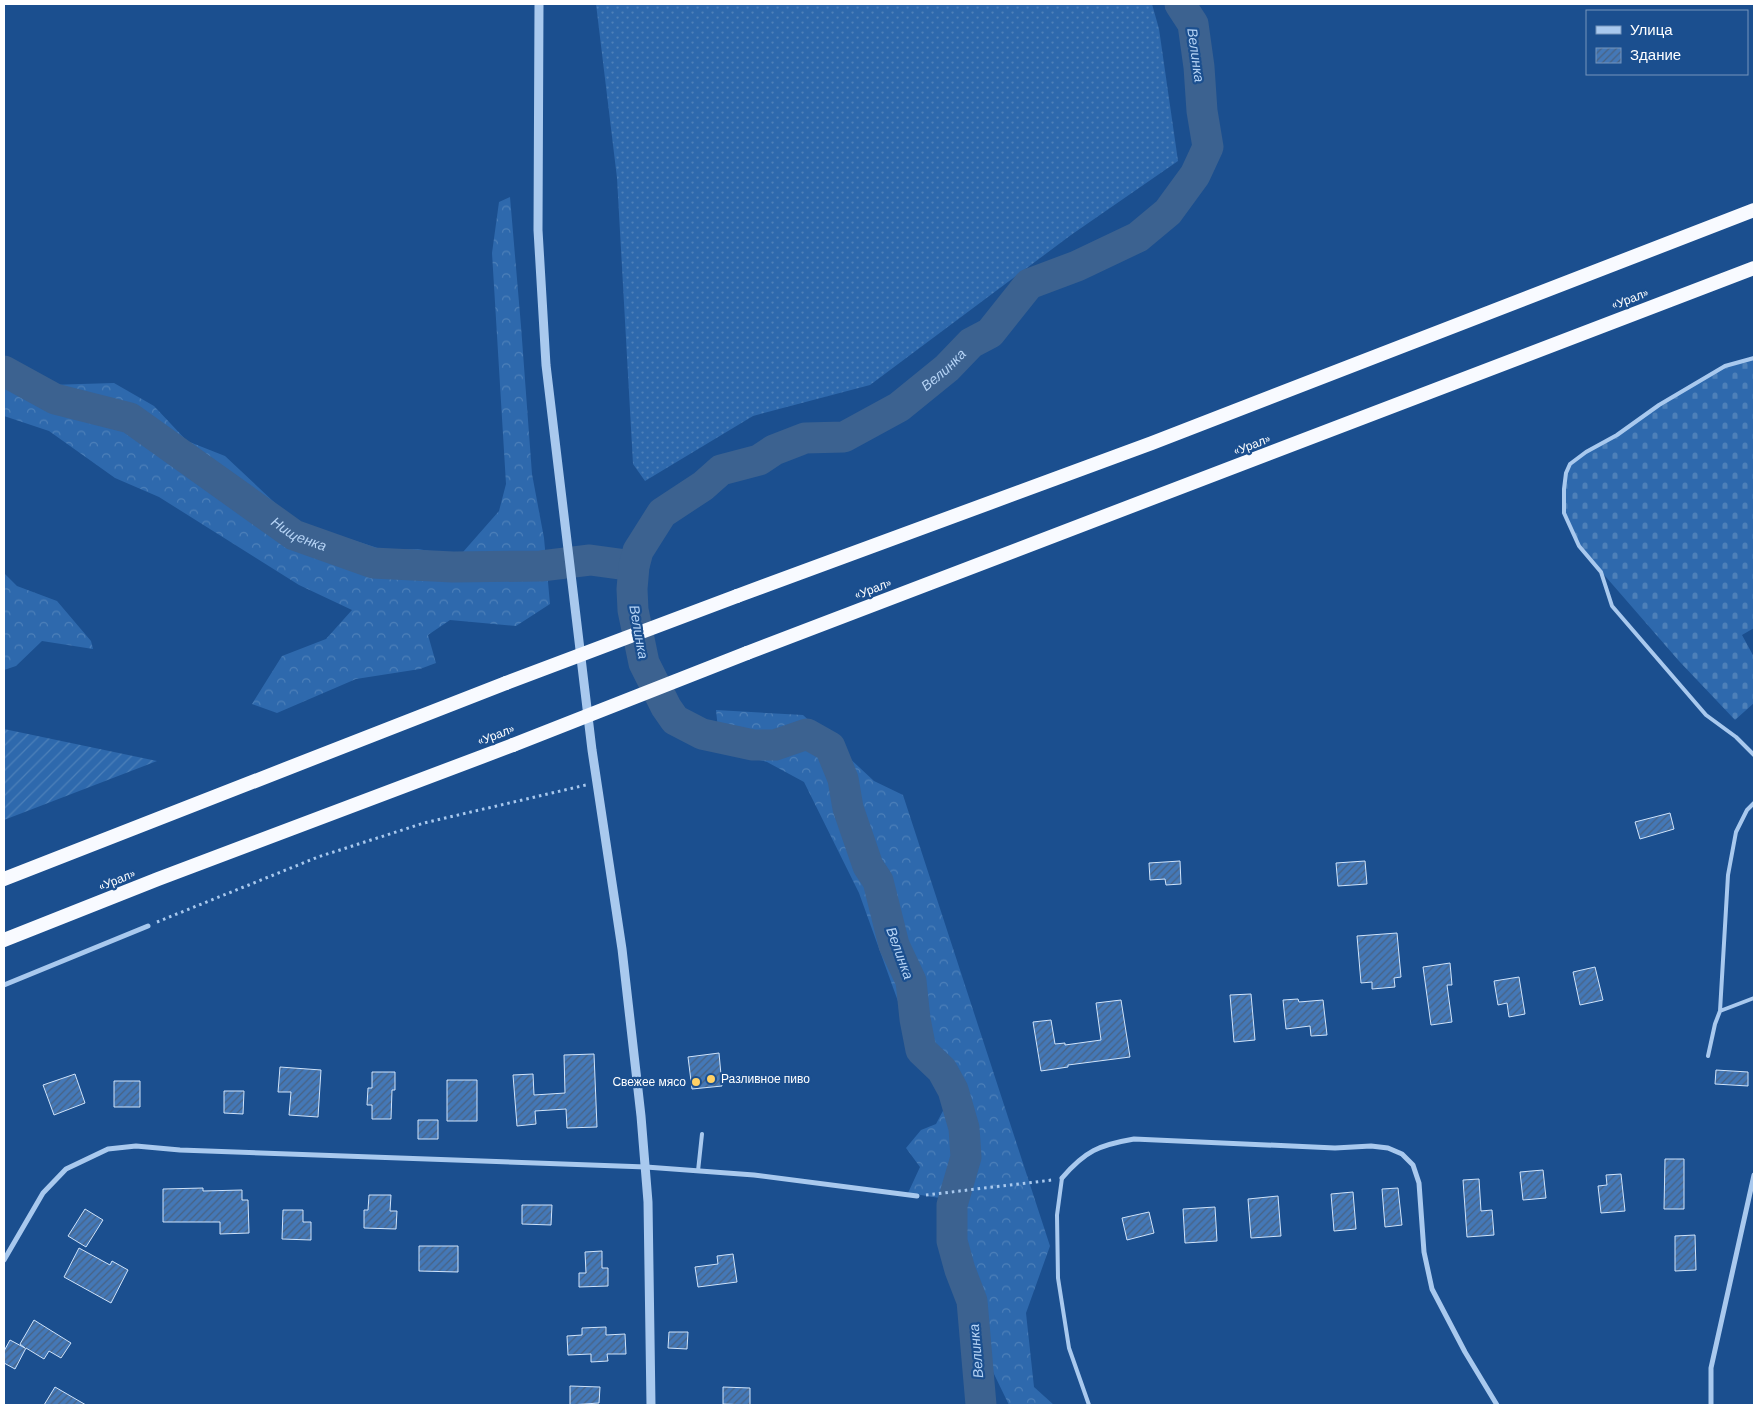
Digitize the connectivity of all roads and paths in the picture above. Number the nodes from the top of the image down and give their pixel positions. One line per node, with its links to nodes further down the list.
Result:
1 (539, 4): 6 (street)
2 (1754, 210): 8 (highway, bridge)
3 (1754, 268): 10 (highway, «Урал», bridge)
4 (1754, 358): 5 (lane)
5 (1754, 754)
6 (597, 782): 9 (path); 16 (street)
7 (1754, 803): 13 (lane)
8 (4, 879)
9 (148, 926): 11 (street)
10 (4, 940)
11 (4, 985)
12 (1754, 998): 13 (lane)
13 (1720, 1011): 14 (lane)
14 (1708, 1056)
15 (702, 1134): 17 (lane)
16 (646, 1167): 17 (street); 21 (street); 22 (street)
17 (698, 1171): 20 (street)
18 (1754, 1175): 25 (street)
19 (1062, 1178): 20 (path); 23 (lane); 24 (street)
20 (917, 1196)
21 (4, 1260)
22 (651, 1405)
23 (1089, 1405)
24 (1497, 1405)
25 (1711, 1405)

